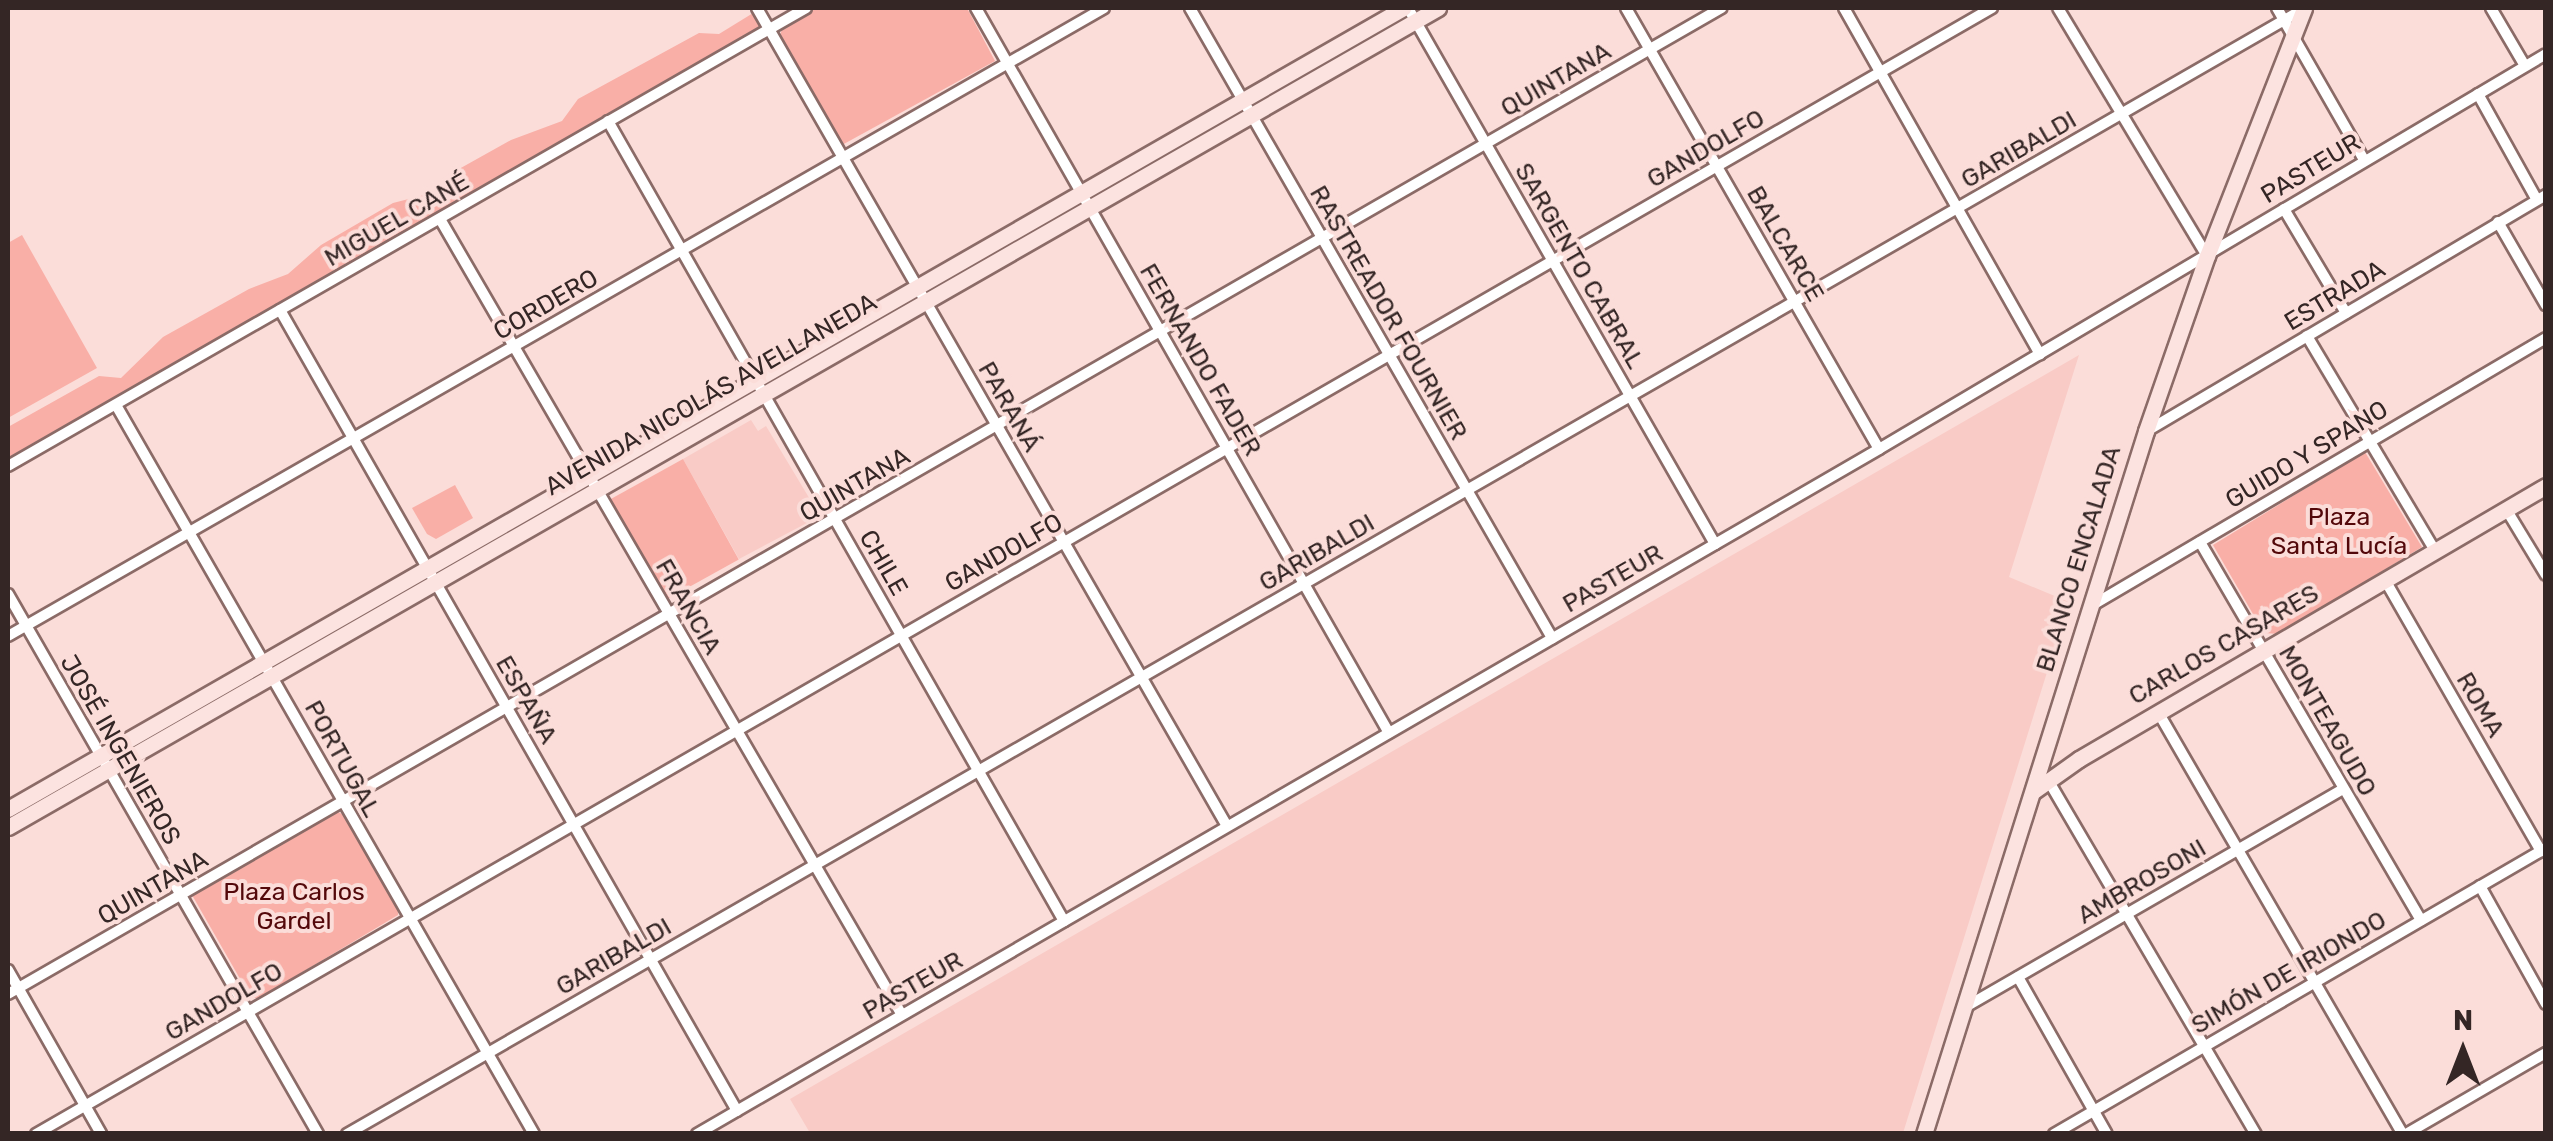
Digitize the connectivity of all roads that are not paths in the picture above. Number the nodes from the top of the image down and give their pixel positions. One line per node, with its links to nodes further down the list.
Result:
1 (757, 8): 17 (street, PARANÁ)
2 (806, 8): 17 (street, MIGUEL CANÉ)
3 (976, 8): 21 (street, FERNANDO FADER)
4 (1104, 8): 21 (street, CORDERO)
5 (1190, 8): 25 (street, RASTREADOR FOURNIER)
6 (1438, 8): 15 (main road, AVENIDA NICOLÁS AVELLANEDA)
7 (1626, 8): 19 (street, BALCARCE)
8 (1721, 8): 19 (street, QUINTANA)
9 (1844, 8): 23 (street)
10 (1992, 8): 23 (street, GANDOLFO)
11 (2058, 8): 27 (street)
12 (2276, 8): 16 (street)
13 (2304, 8): 16 (street, GARIBALDI); 18 (main road, BLANCO ENCALADA)
14 (2491, 8): 22 (street)
15 (1409, 12): 25 (main road, AVENIDA NICOLÁS AVELLANEDA); 26 (main road, AVENIDA NICOLÁS AVELLANEDA); 29 (street, SARGENTO CABRAL)
16 (2284, 20): 18 (street); 27 (street, GARIBALDI)
17 (768, 29): 28 (street, MIGUEL CANÉ); 30 (street, PARANÁ)
18 (2292, 36): 31 (street); 42 (main road, BLANCO ENCALADA)
19 (1650, 48): 29 (street, QUINTANA); 32 (street, BALCARCE)
20 (2546, 54): 22 (street, PASTEUR)
21 (1007, 63): 30 (street, CORDERO); 33 (street, FERNANDO FADER)
22 (2524, 66): 24 (street, PASTEUR)
23 (1881, 73): 32 (street, GANDOLFO); 36 (street)
24 (2478, 94): 31 (street, PASTEUR); 34 (street)
25 (1242, 100): 26 (street, RASTREADOR FOURNIER); 33 (main road, AVENIDA NICOLÁS AVELLANEDA)
26 (1252, 115): 35 (main road, AVENIDA NICOLÁS AVELLANEDA); 40 (street, RASTREADOR FOURNIER)
27 (2119, 116): 36 (street, GARIBALDI); 42 (street)
28 (608, 121): 38 (street, MIGUEL CANÉ); 41 (street, CHILE)
29 (1486, 144): 40 (street, QUINTANA); 43 (street, SARGENTO CABRAL)
30 (842, 158): 41 (street, CORDERO); 44 (street, PARANÁ)
31 (2364, 160): 37 (street, PASTEUR)
32 (1717, 166): 43 (street, GANDOLFO); 45 (street, BALCARCE)
33 (1081, 192): 35 (street, FERNANDO FADER); 44 (main road, AVENIDA NICOLÁS AVELLANEDA)
34 (2541, 197): 39 (street, ESTRADA)
35 (1090, 208): 44 (main road, AVENIDA NICOLÁS AVELLANEDA); 49 (street, FERNANDO FADER)
36 (1958, 208): 45 (street, GARIBALDI); 54 (street)
37 (2284, 208): 42 (street, PASTEUR); 48 (street)
38 (440, 219): 47 (street, MIGUEL CANÉ); 52 (street, FRANCIA)
39 (2498, 222): 46 (street); 48 (street, ESTRADA)
40 (1322, 238): 49 (street, QUINTANA); 53 (street, RASTREADOR FOURNIER)
41 (682, 250): 52 (street, CORDERO); 55 (street, CHILE)
42 (2207, 256): 54 (street, PASTEUR); 59 (main road, BLANCO ENCALADA)
43 (1552, 260): 53 (street, GANDOLFO); 56 (street, SARGENTO CABRAL)
44 (921, 294): 55 (main road, AVENIDA NICOLÁS AVELLANEDA); 58 (street, PARANÁ)
45 (1795, 302): 56 (street, GARIBALDI); 63 (street, BALCARCE)
46 (2546, 305)
47 (280, 310): 57 (street, MIGUEL CANÉ); 60 (street, ESPAÑA)
48 (2346, 313): 50 (street, ESTRADA)
49 (1160, 332): 58 (street, QUINTANA); 62 (street, FERNANDO FADER)
50 (2307, 336): 59 (street, ESTRADA); 61 (street)
51 (2546, 338): 61 (street, GUIDO Y SPANO)
52 (514, 346): 60 (street, CORDERO); 65 (street, FRANCIA)
53 (1389, 354): 62 (street, GANDOLFO); 67 (street, RASTREADOR FOURNIER)
54 (2040, 354): 63 (street, PASTEUR)
55 (759, 387): 65 (main road, AVENIDA NICOLÁS AVELLANEDA); 69 (street, CHILE)
56 (1630, 396): 67 (street, GARIBALDI); 73 (street, SARGENTO CABRAL)
57 (116, 405): 64 (street, MIGUEL CANÉ); 70 (street, PORTUGAL)
58 (997, 426): 69 (street, QUINTANA); 71 (street, PARANÁ)
59 (2146, 431): 80 (main road, BLANCO ENCALADA)
60 (353, 438): 70 (street, CORDERO); 75 (street, ESPAÑA)
61 (2368, 441): 72 (street, GUIDO Y SPANO); 74 (street)
62 (1227, 448): 71 (street, GANDOLFO); 78 (street, FERNANDO FADER)
63 (1879, 449): 73 (street, PASTEUR)
64 (8, 466)
65 (593, 482): 75 (main road, AVENIDA NICOLÁS AVELLANEDA); 81 (street, FRANCIA)
66 (2546, 486): 68 (main road, CARLOS CASARES)
67 (1467, 490): 78 (street, GARIBALDI); 85 (street, RASTREADOR FOURNIER)
68 (2506, 509): 74 (main road, CARLOS CASARES); 76 (street)
69 (835, 520): 81 (street, QUINTANA); 83 (street, CHILE)
70 (190, 532): 82 (street, CORDERO); 87 (street, PORTUGAL)
71 (1064, 542): 83 (street, GANDOLFO); 88 (street, PARANÁ)
72 (2200, 542): 80 (street, GUIDO Y SPANO); 86 (street, MONTEAGUDO)
73 (1715, 544): 85 (street, PASTEUR)
74 (2434, 551): 77 (main road, CARLOS CASARES)
75 (431, 575): 87 (main road, AVENIDA NICOLÁS AVELLANEDA); 89 (street, ESPAÑA)
76 (2546, 575)
77 (2385, 580): 86 (main road, CARLOS CASARES); 103 (street, ROMA)
78 (1304, 584): 88 (street, GARIBALDI); 92 (street, FERNANDO FADER)
79 (8, 594): 82 (street, JOSÉ INGENIEROS)
80 (2090, 607): 97 (main road, BLANCO ENCALADA)
81 (670, 615): 89 (street, QUINTANA); 91 (street, FRANCIA)
82 (26, 626): 84 (street, CORDERO); 93 (street, JOSÉ INGENIEROS)
83 (901, 635): 91 (street, GANDOLFO); 94 (street, CHILE)
84 (8, 636)
85 (1552, 638): 92 (street, PASTEUR)
86 (2263, 651): 90 (main road, CARLOS CASARES); 96 (street, MONTEAGUDO)
87 (269, 668): 93 (main road, AVENIDA NICOLÁS AVELLANEDA); 98 (street, PORTUGAL)
88 (1141, 677): 94 (street, GARIBALDI); 101 (street, PARANÁ)
89 (507, 708): 98 (street, QUINTANA); 100 (street, ESPAÑA)
90 (2158, 712): 95 (main road, CARLOS CASARES); 104 (street)
91 (737, 732): 100 (street, GANDOLFO); 105 (street, FRANCIA)
92 (1389, 732): 101 (street, PASTEUR)
93 (104, 762): 99 (main road, AVENIDA NICOLÁS AVELLANEDA); 102 (main road, AVENIDA NICOLÁS AVELLANEDA); 107 (street, JOSÉ INGENIEROS)
94 (978, 770): 105 (street, GARIBALDI); 111 (street, CHILE)
95 (2048, 780): 97 (main road, CARLOS CASARES); 108 (street)
96 (2343, 789): 104 (street, AMBROSONI); 110 (street, MONTEAGUDO)
97 (2034, 790): 118 (main road, BLANCO ENCALADA)
98 (342, 802): 107 (street, QUINTANA); 109 (street, PORTUGAL)
99 (8, 809)
100 (574, 825): 109 (street, GANDOLFO); 112 (street, ESPAÑA)
101 (1227, 826): 111 (street, PASTEUR)
102 (8, 827)
103 (2543, 849): 106 (street, SIMÓN DE IRIONDO)
104 (2237, 850): 108 (street, AMBROSONI); 115 (street)
105 (814, 864): 112 (street, GARIBALDI); 120 (street, FRANCIA)
106 (2480, 886): 110 (street, SIMÓN DE IRIONDO); 117 (street)
107 (181, 894): 116 (street, QUINTANA); 119 (street, JOSÉ INGENIEROS)
108 (2128, 915): 114 (street, AMBROSONI); 121 (street)
109 (409, 917): 119 (street, GANDOLFO); 122 (street, PORTUGAL)
110 (2421, 920): 115 (street, SIMÓN DE IRIONDO)
111 (1064, 922): 120 (street, PASTEUR)
112 (650, 960): 122 (street, GARIBALDI); 125 (street, ESPAÑA)
113 (8, 970): 116 (street)
114 (2018, 977): 118 (street, AMBROSONI); 126 (street)
115 (2314, 982): 121 (street, SIMÓN DE IRIONDO); 137 (street)
116 (12, 991): 124 (street)
117 (2546, 1004)
118 (1962, 1009): 133 (main road, BLANCO ENCALADA)
119 (248, 1012): 124 (street, GANDOLFO); 129 (street, JOSÉ INGENIEROS)
120 (902, 1015): 125 (street, PASTEUR)
121 (2205, 1045): 126 (street, SIMÓN DE IRIONDO); 136 (street)
122 (488, 1053): 130 (street, GARIBALDI); 131 (street, PORTUGAL)
123 (2546, 1054): 137 (street)
124 (85, 1106): 127 (street, GANDOLFO); 128 (street)
125 (737, 1111): 132 (street, PASTEUR)
126 (2093, 1111): 134 (street, SIMÓN DE IRIONDO); 135 (street)
127 (36, 1134)
128 (101, 1134)
129 (318, 1134)
130 (348, 1134)
131 (534, 1134)
132 (697, 1134)
133 (1924, 1134)
134 (2054, 1134)
135 (2107, 1134)
136 (2256, 1134)
137 (2405, 1134)

